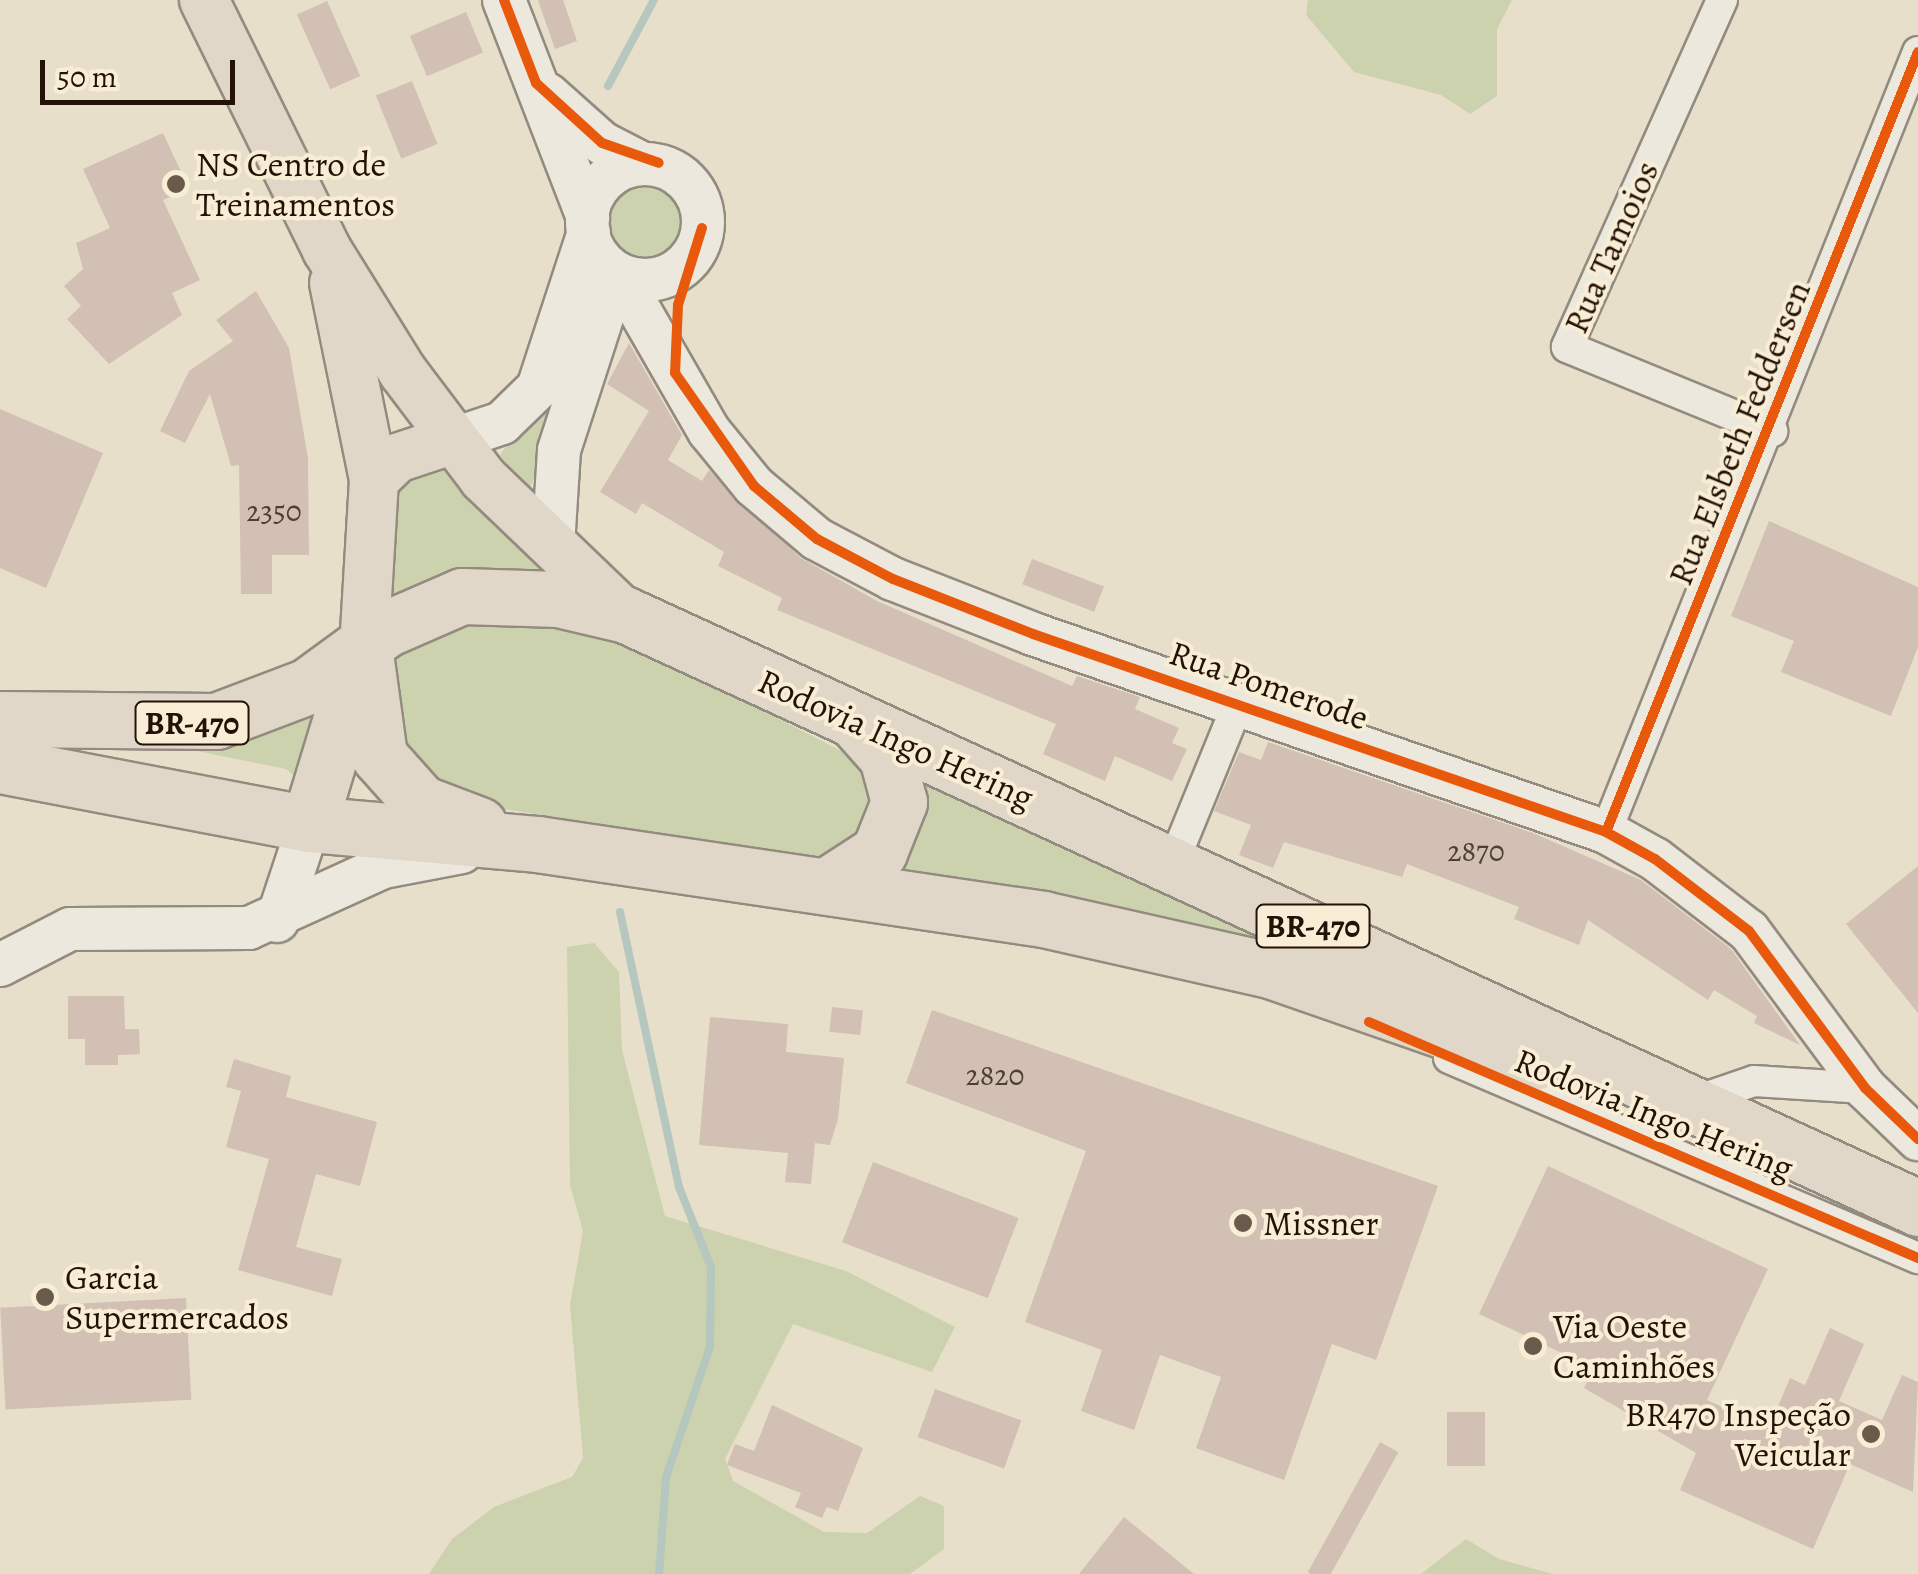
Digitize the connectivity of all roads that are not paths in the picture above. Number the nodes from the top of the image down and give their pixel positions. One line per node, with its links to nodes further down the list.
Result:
1 (204, 0): 8 (main road)
2 (504, 0): 5 (street)
3 (1722, 0): 12 (street, Rua Tamoios)
4 (1918, 52): 12 (street, Rua Elsbeth Feddersen)
5 (536, 83): 6 (street); 7 (street)
6 (639, 162): 7 (street); 9 (street)
7 (589, 225): 10 (street); 13 (street)
8 (327, 250): 13 (main road); 14 (main road)
9 (687, 262): 10 (street); 11 (street)
10 (618, 277): 11 (street, Rua Pomerode); 15 (street)
11 (676, 373): 18 (street, Rua Pomerode)
12 (1772, 430): 23 (street, Rua Elsbeth Feddersen)
13 (451, 440): 14 (main road); 15 (main road)
14 (374, 480): 17 (main road)
15 (552, 546): 16 (main road)
16 (626, 616): 17 (highway, Rodovia Ingo Hering / BR-470); 20 (highway, Rodovia Ingo Hering / BR-470)
17 (364, 646): 19 (highway, Rodovia Ingo Hering / BR-470); 22 (highway); 24 (highway)
18 (1239, 701): 23 (street, Rua Pomerode); 25 (street)
19 (0, 719)
20 (855, 721): 25 (highway, Rodovia Ingo Hering / BR-470); 26 (highway)
21 (0, 766): 22 (highway, Rodovia Ingo Hering / BR-470)
22 (309, 824): 24 (highway, Rodovia Ingo Hering / BR-470); 27 (street)
23 (1606, 832): 30 (street, Rua Pomerode)
24 (537, 844): 26 (highway, Rodovia Ingo Hering / BR-470); 27 (street)
25 (1172, 864): 31 (highway, Rodovia Ingo Hering / BR-470)
26 (828, 885): 33 (highway, Rodovia Ingo Hering / BR-470)
27 (276, 920): 28 (street)
28 (0, 965)
29 (1369, 1022): 35 (street, Rodovia Ingo Hering)
30 (1866, 1088): 31 (street); 32 (street, Rua Pomerode)
31 (1696, 1101): 33 (highway, Rodovia Ingo Hering / BR-470)
32 (1918, 1138)
33 (1766, 1140): 34 (highway, Rodovia Ingo Hering / BR-470)
34 (1918, 1208)
35 (1918, 1258)

